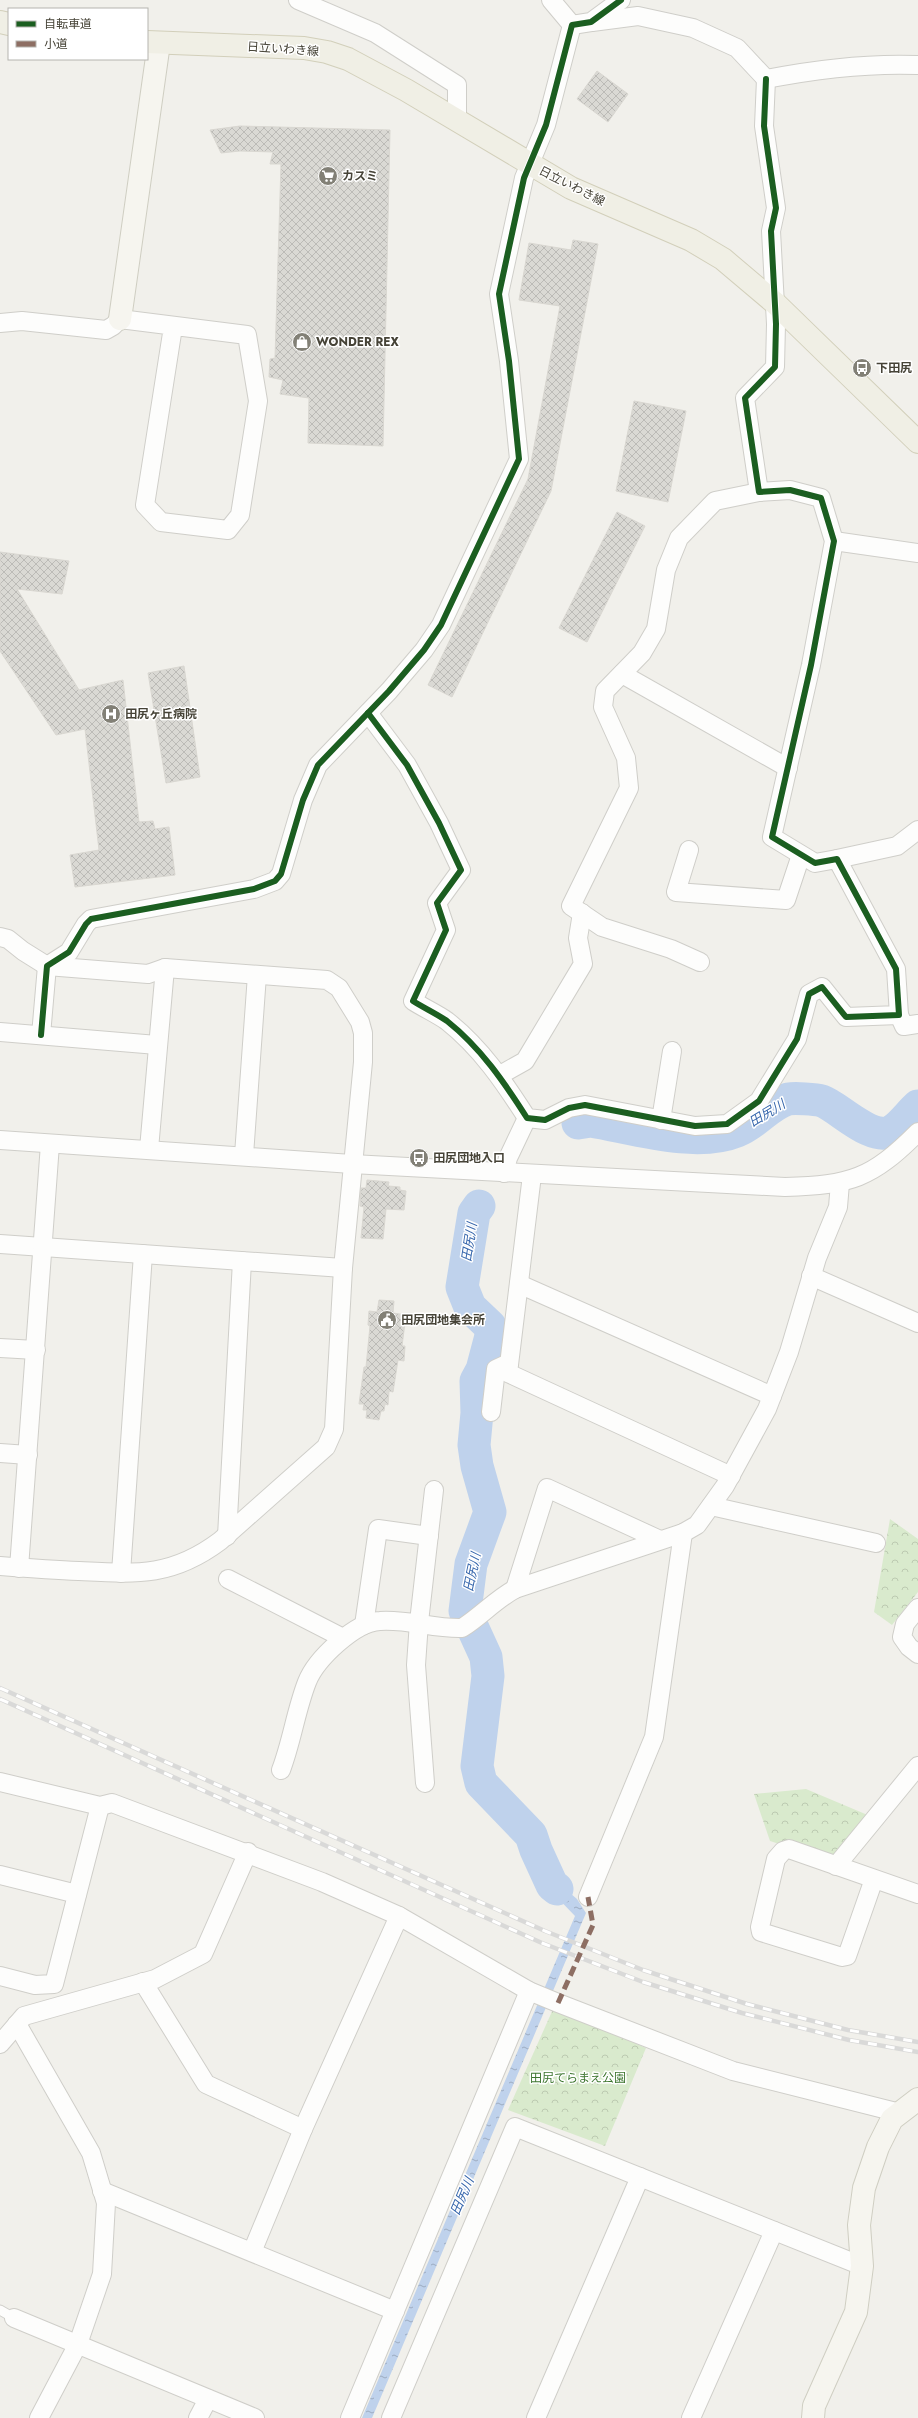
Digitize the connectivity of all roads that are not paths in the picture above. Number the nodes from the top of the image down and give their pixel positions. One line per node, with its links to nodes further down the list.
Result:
1 (298, 0): 10 (street)
2 (551, 0): 6 (street)
3 (606, 0): 5 (street)
4 (621, 0): 5 (street)
5 (591, 22): 6 (street); 9 (street)
6 (572, 26): 11 (street)
7 (153, 43): 10 (main road, 日立いわき線); 13 (street)
8 (918, 65): 9 (street)
9 (766, 79): 12 (street)
10 (457, 120): 11 (main road, 日立いわき線)
11 (529, 163): 12 (main road, 日立いわき線); 21 (street)
12 (775, 303): 16 (main road, 日立いわき線); 17 (street)
13 (120, 319): 14 (street); 15 (street)
14 (0, 323)
15 (173, 327): 15 (street)
16 (918, 442)
17 (758, 492): 18 (street); 20 (street)
18 (834, 541): 19 (street); 22 (street)
19 (918, 552)
20 (622, 674): 22 (street); 27 (street)
21 (368, 713): 30 (street); 39 (street)
22 (788, 768): 25 (street)
23 (918, 830): 26 (street)
24 (689, 850): 25 (street)
25 (801, 855): 26 (street)
26 (837, 859): 33 (street)
27 (582, 913): 29 (street); 39 (street)
28 (0, 938): 30 (street)
29 (700, 962)
30 (47, 966): 31 (street); 36 (street)
31 (165, 968): 32 (street); 37 (street)
32 (257, 975): 46 (street); 47 (street)
33 (899, 1015): 34 (street); 41 (street)
34 (918, 1024)
35 (0, 1032): 36 (street)
36 (41, 1035): 37 (street)
37 (157, 1045): 45 (street)
38 (672, 1050): 41 (street)
39 (500, 1075): 40 (street)
40 (527, 1118): 41 (street); 48 (street)
41 (661, 1120)
42 (918, 1132): 50 (street)
43 (0, 1140): 44 (street)
44 (50, 1144): 45 (street); 52 (street)
45 (149, 1149): 46 (street)
46 (244, 1156): 47 (street)
47 (352, 1164): 48 (street); 55 (street)
48 (504, 1173): 49 (street)
49 (532, 1175): 50 (street); 57 (street)
50 (840, 1183): 56 (street)
51 (0, 1244): 52 (street)
52 (43, 1247): 53 (street); 60 (street)
53 (143, 1254): 54 (street); 76 (street)
54 (242, 1261): 55 (street); 70 (street)
55 (343, 1268): 70 (street)
56 (811, 1276): 58 (street); 62 (street)
57 (519, 1284): 61 (street); 62 (street)
58 (918, 1323)
59 (0, 1348): 60 (street)
60 (36, 1350): 65 (street)
61 (509, 1363): 63 (street); 66 (street)
62 (772, 1396): 66 (street)
63 (491, 1412)
64 (0, 1453): 65 (street)
65 (28, 1455): 75 (street)
66 (731, 1476): 68 (street)
67 (434, 1490): 71 (street)
68 (711, 1506): 69 (street); 73 (street)
69 (683, 1533): 72 (street); 95 (street)
70 (227, 1536): 76 (street)
71 (429, 1536): 80 (street); 81 (street)
72 (660, 1540): 78 (street); 78 (street)
73 (876, 1543)
74 (0, 1566): 75 (street)
75 (19, 1568): 76 (street)
76 (121, 1573)
77 (228, 1579): 82 (street)
78 (515, 1589): 80 (street)
79 (918, 1608): 83 (street)
80 (419, 1622): 81 (street); 87 (street)
81 (364, 1625): 82 (street)
82 (343, 1638): 84 (street)
83 (918, 1654)
84 (281, 1770)
85 (915, 1775): 90 (street)
86 (0, 1782): 88 (street)
87 (425, 1783)
88 (100, 1806): 89 (street); 93 (street)
89 (248, 1852): 96 (street); 98 (street)
90 (836, 1866): 92 (street); 92 (street)
91 (0, 1875): 93 (street)
92 (874, 1879): 94 (street)
93 (77, 1894): 97 (street)
94 (918, 1894)
95 (588, 1897)
96 (399, 1916): 99 (street); 104 (street)
97 (0, 1976)
98 (143, 1982): 100 (street); 104 (street)
99 (539, 1994): 103 (street); 110 (street)
100 (17, 2024): 101 (street); 106 (street)
101 (0, 2044)
102 (918, 2099): 103 (street)
103 (900, 2113): 109 (street)
104 (303, 2129): 108 (street)
105 (640, 2177): 107 (street); 118 (street); 119 (street)
106 (102, 2190): 108 (street); 112 (street)
107 (774, 2231): 109 (street); 120 (street)
108 (252, 2252): 110 (street)
109 (862, 2266): 121 (street)
110 (395, 2311): 117 (street)
111 (7, 2314): 112 (street)
112 (78, 2344): 113 (street); 114 (street)
113 (208, 2398): 115 (street); 116 (street)
114 (39, 2418)
115 (198, 2418)
116 (255, 2418)
117 (350, 2418)
118 (391, 2418)
119 (536, 2418)
120 (690, 2418)
121 (813, 2418)

